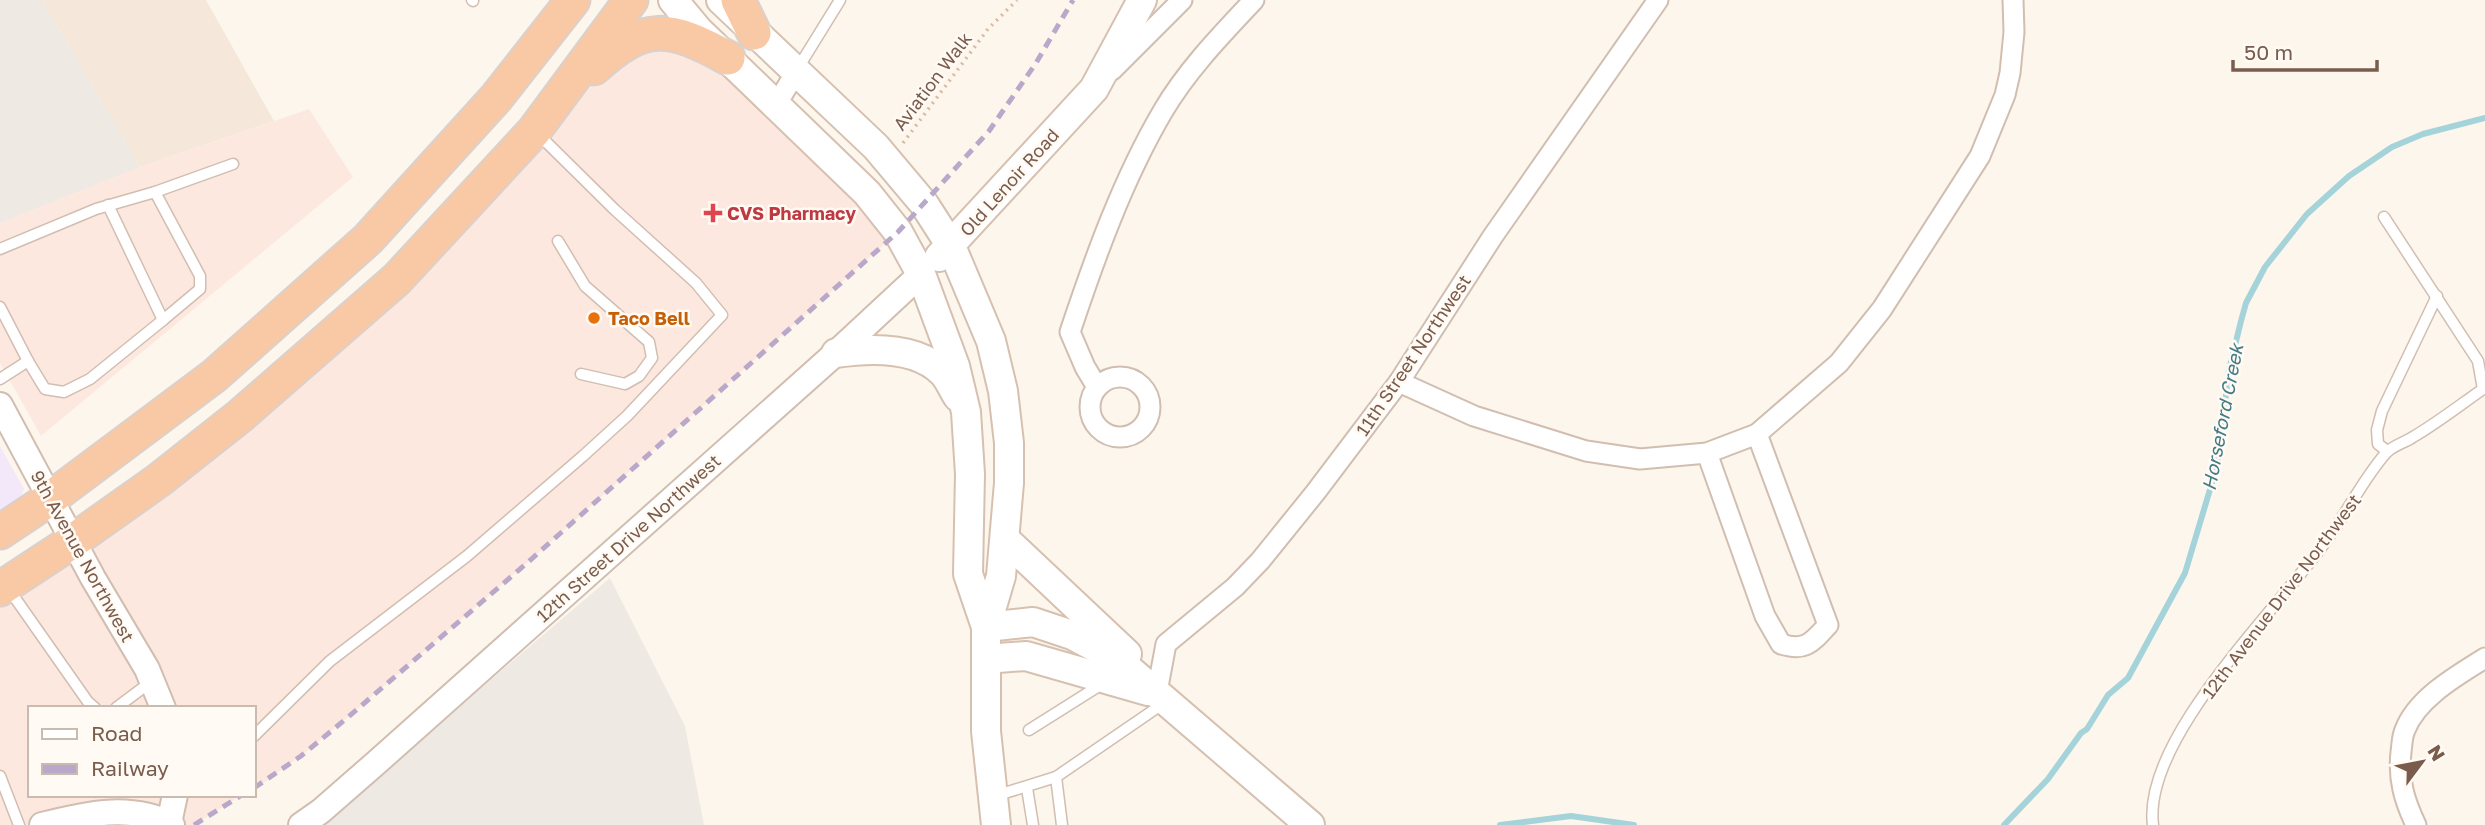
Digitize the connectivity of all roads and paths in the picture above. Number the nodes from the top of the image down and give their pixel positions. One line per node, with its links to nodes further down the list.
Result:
1 (573, 0): 42 (highway)
2 (631, 0): 18 (highway)
3 (673, 0): 14 (main road, Old Lenoir Road)
4 (720, 0): 13 (main road)
5 (738, 0): 13 (highway)
6 (840, 0): 15 (lane)
7 (1017, 0): 19 (path, Aviation Walk)
8 (1142, 0): 16 (main road, Old Lenoir Road)
9 (1182, 0): 16 (street)
10 (1254, 0): 36 (street)
11 (1658, 0): 35 (street, 11th Street Northwest)
12 (2013, 3): 39 (street)
13 (754, 33): 15 (main road)
14 (728, 58): 17 (main road, Old Lenoir Road); 18 (highway)
15 (796, 72): 17 (street); 25 (main road)
16 (1094, 89): 25 (main road, Old Lenoir Road)
17 (776, 105): 27 (main road, Old Lenoir Road)
18 (542, 119): 45 (highway); 57 (lane)
19 (899, 149)
20 (233, 164): 21 (lane)
21 (155, 192): 22 (lane); 30 (lane)
22 (107, 205): 26 (lane); 30 (lane)
23 (2384, 217): 28 (lane)
24 (558, 241): 33 (lane)
25 (951, 246): 27 (main road, 12th Street Drive Northwest); 44 (main road, Old Lenoir Road)
26 (0, 249)
27 (920, 274): 31 (street, 12th Street Drive Northwest); 38 (main road, Old Lenoir Road)
28 (2437, 296): 40 (lane); 40 (lane)
29 (0, 307): 32 (lane)
30 (163, 320): 32 (lane)
31 (836, 353): 38 (main road); 66 (street, 12th Street Drive Northwest)
32 (28, 361): 34 (lane)
33 (581, 374)
34 (0, 379)
35 (1399, 382): 41 (street); 52 (street, 11th Street Northwest)
36 (1097, 387)
37 (0, 405): 42 (street, 9th Avenue Northwest)
38 (966, 411): 47 (main road, Old Lenoir Road)
39 (1757, 434): 41 (street); 41 (street)
40 (2387, 451): 71 (lane, 12th Avenue Drive Northwest)
41 (1707, 453)
42 (51, 499): 43 (highway); 45 (street, 9th Avenue Northwest)
43 (0, 531)
44 (1005, 539): 47 (main road, Old Lenoir Road); 52 (main road)
45 (74, 541): 46 (highway); 51 (street, 9th Avenue Northwest)
46 (3, 587): 53 (lane)
47 (986, 627): 49 (main road, Old Lenoir Road); 52 (main road)
48 (2485, 658): 72 (street)
49 (986, 662): 50 (main road); 61 (main road, Old Lenoir Road)
50 (1108, 680): 52 (main road); 56 (lane)
51 (152, 681): 54 (lane); 55 (street, 9th Avenue Northwest)
52 (1162, 696): 59 (lane); 70 (main road)
53 (93, 706)
54 (119, 706)
55 (162, 706)
56 (1030, 730)
57 (256, 734)
58 (0, 776): 64 (lane)
59 (1056, 777): 60 (lane); 69 (lane)
60 (1027, 788): 61 (lane); 68 (lane)
61 (992, 796): 67 (main road, Old Lenoir Road)
62 (175, 797): 63 (street)
63 (171, 824): 65 (street)
64 (19, 825)
65 (42, 825)
66 (301, 825)
67 (996, 825)
68 (1033, 825)
69 (1062, 825)
70 (1310, 825)
71 (2153, 825)
72 (2416, 825)

